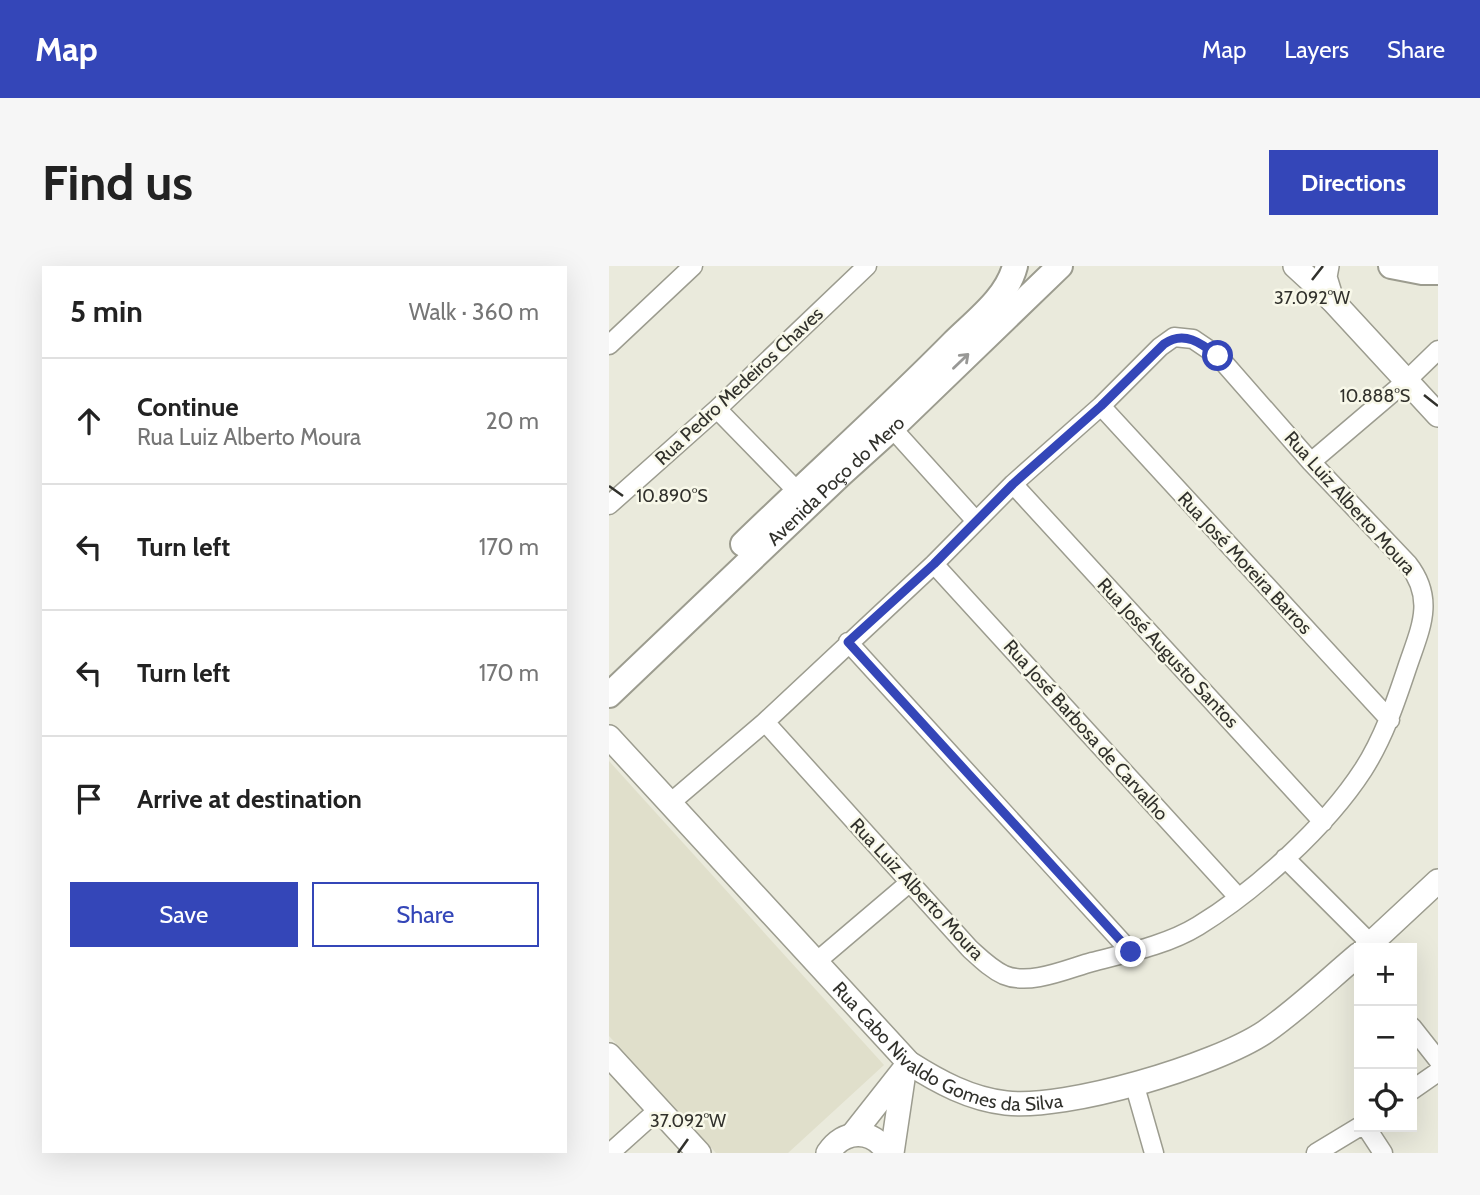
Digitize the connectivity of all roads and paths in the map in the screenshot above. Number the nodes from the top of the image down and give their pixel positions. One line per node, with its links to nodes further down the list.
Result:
1 (693, 266): 10 (street)
2 (867, 266): 14 (street, Rua Pedro Medeiros Chaves)
3 (1015, 266): 19 (main road, Avenida Poço do Mero)
4 (1060, 266): 16 (main road, Avenida Poço do Mero, one-way to 4)
5 (1294, 266): 9 (street)
6 (1327, 266): 9 (street)
7 (1391, 266): 8 (main road)
8 (1438, 272)
9 (1332, 300): 12 (street)
10 (609, 345)
11 (1438, 351): 12 (street)
12 (1405, 382): 15 (street); 17 (street)
13 (1101, 406): 17 (street, Rua Luiz Alberto Moura); 18 (street); 26 (street, Rua José Moreira Barros)
14 (717, 409): 19 (street); 20 (street, Rua Pedro Medeiros Chaves)
15 (1438, 415)
16 (892, 428): 21 (street); 25 (main road, Avenida Poço do Mero)
17 (1311, 462): 26 (street, Rua Luiz Alberto Moura)
18 (1013, 484): 21 (street); 30 (street, Rua José Augusto Santos)
19 (797, 491): 24 (main road, Avenida Poço do Mero)
20 (609, 505)
21 (976, 521): 22 (street)
22 (934, 564): 23 (street); 34 (street, Rua José Barbosa de Carvalho)
23 (848, 642): 27 (street); 37 (street)
24 (609, 672)
25 (609, 695)
26 (1389, 720): 30 (street, Rua Luiz Alberto Moura)
27 (765, 722): 29 (street); 33 (street, Rua Luiz Alberto Moura)
28 (609, 737): 29 (street, Rua Cabo Nivaldo Gomes da Silva)
29 (669, 804): 39 (street, Rua Cabo Nivaldo Gomes da Silva)
30 (1323, 822): 31 (street, Rua Luiz Alberto Moura)
31 (1285, 858): 34 (street, Rua Luiz Alberto Moura); 35 (street)
32 (1438, 881): 36 (street, Rua Cabo Nivaldo Gomes da Silva)
33 (909, 883): 37 (street, Rua Luiz Alberto Moura); 39 (street)
34 (1238, 897): 37 (street, Rua Luiz Alberto Moura)
35 (1354, 943)
36 (1373, 943)
37 (1131, 952)
38 (1354, 960): 45 (street, Rua Cabo Nivaldo Gomes da Silva)
39 (816, 962): 43 (street, Rua Cabo Nivaldo Gomes da Silva)
40 (1417, 1033): 42 (street)
41 (609, 1055): 47 (street)
42 (1438, 1060)
43 (906, 1066): 45 (street, Rua Cabo Nivaldo Gomes da Silva); 50 (street); 54 (street)
44 (1438, 1072): 46 (street)
45 (1133, 1083): 55 (street)
46 (1417, 1087)
47 (659, 1109): 51 (street); 52 (street)
48 (1354, 1130): 56 (street)
49 (1369, 1132): 57 (street)
50 (853, 1134): 53 (street); 54 (street)
51 (610, 1153)
52 (699, 1153)
53 (828, 1153)
54 (890, 1153)
55 (1154, 1153)
56 (1316, 1153)
57 (1383, 1153)

